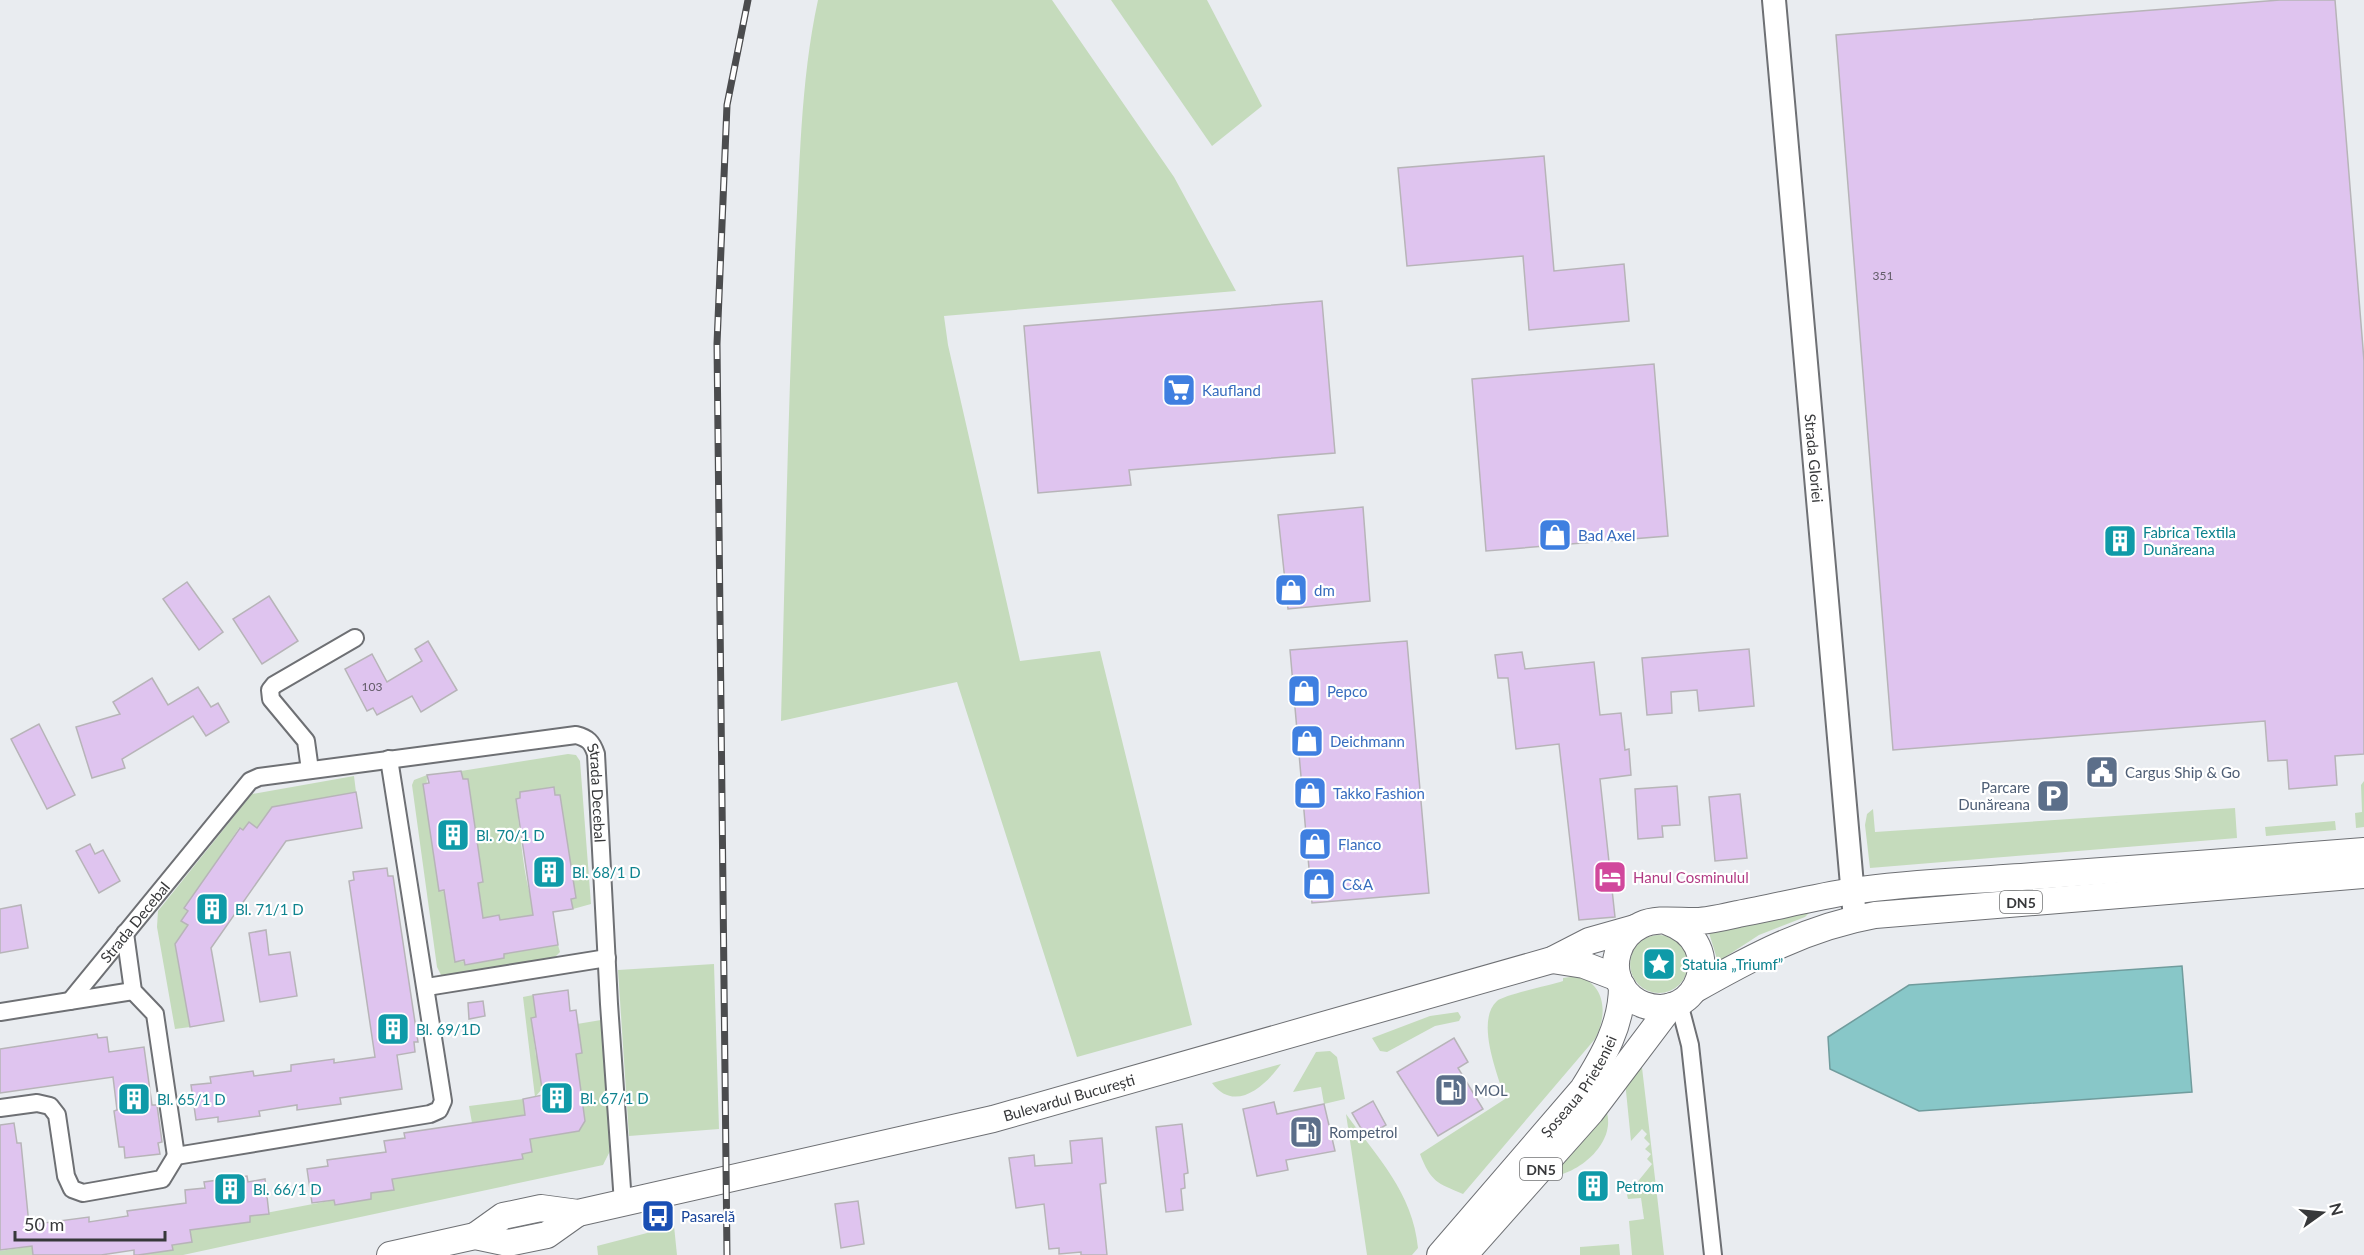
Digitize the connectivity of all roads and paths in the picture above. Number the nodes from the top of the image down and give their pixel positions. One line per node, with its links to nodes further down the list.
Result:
1 (1774, 0): 7 (main road, Strada Gloriei)
2 (355, 638): 4 (street)
3 (389, 759): 4 (street, Strada Decebal); 12 (street, Strada Decebal); 15 (street)
4 (310, 770): 11 (street, Strada Decebal)
5 (2364, 851): 7 (main road, DN5)
6 (2364, 875): 8 (main road, DN5)
7 (1852, 891): 8 (main road, Strada Gloriei); 9 (main road, DN5)
8 (1855, 919): 17 (main road, DN5)
9 (1668, 922): 10 (main road, DN5); 17 (main road)
10 (1635, 928): 13 (main road); 14 (main road)
11 (125, 933): 16 (street); 18 (street, Strada Decebal)
12 (607, 958): 15 (street); 22 (street, Strada Decebal)
13 (1552, 960): 14 (main road); 22 (main road, Bulevardul București)
14 (1620, 982): 17 (main road); 24 (main road, Șoseaua Prieteniei / DN5)
15 (427, 987): 21 (street)
16 (133, 991): 18 (street); 21 (street)
17 (1681, 999): 25 (main road, Șoseaua Prieteniei / DN5); 26 (street)
18 (70, 1001): 19 (street)
19 (0, 1012)
20 (0, 1108): 21 (street)
21 (176, 1156)
22 (623, 1203): 23 (main road, Bulevardul București)
23 (390, 1255)
24 (1440, 1255)
25 (1464, 1255)
26 (1713, 1255)

